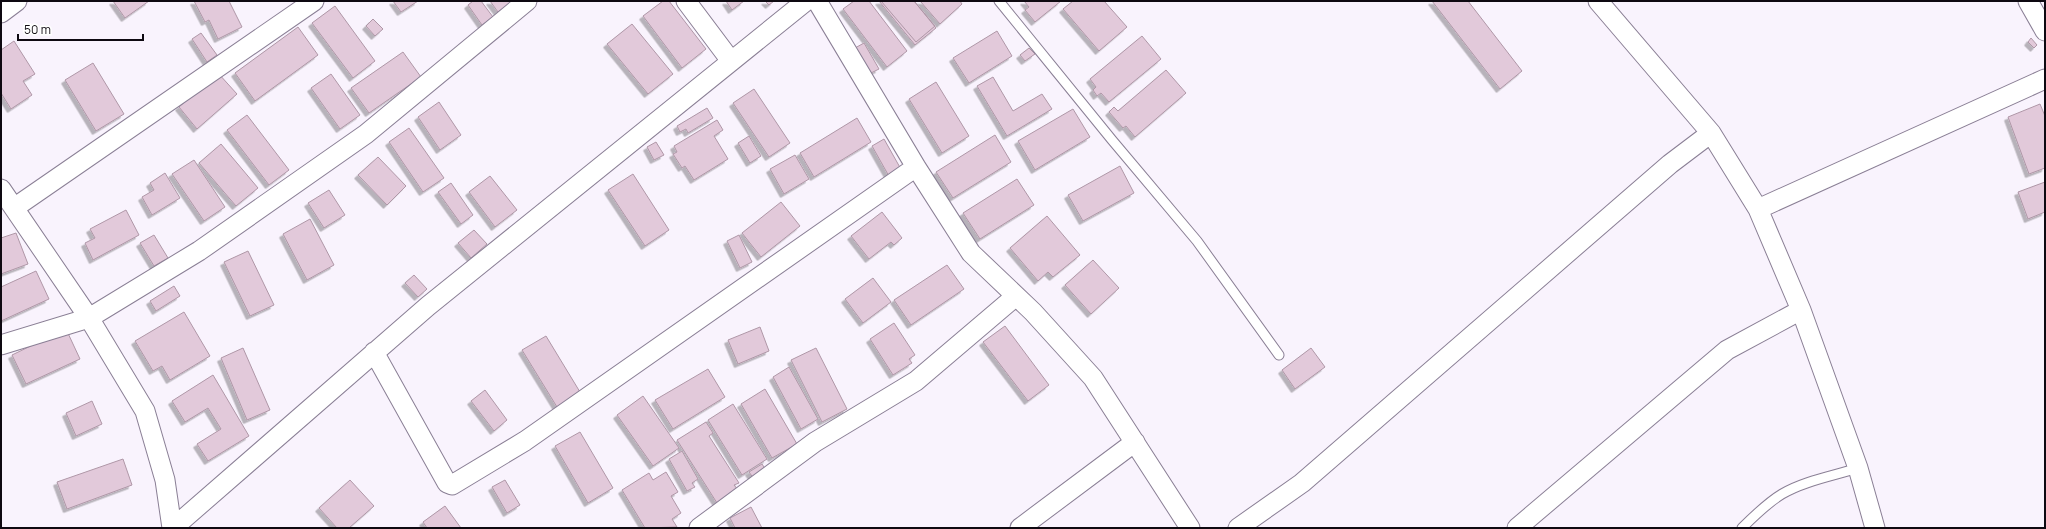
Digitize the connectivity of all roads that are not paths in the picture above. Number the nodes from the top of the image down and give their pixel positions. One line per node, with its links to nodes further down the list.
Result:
1 (17, 1): 10 (street)
2 (314, 1): 17 (street)
3 (527, 1): 21 (street)
4 (686, 1): 12 (street)
5 (806, 1): 12 (street)
6 (818, 1): 15 (street)
7 (999, 1): 24 (lane)
8 (1598, 1): 14 (street)
9 (2028, 1): 11 (street)
10 (1, 13)
11 (2045, 31)
12 (731, 61): 23 (street)
13 (2045, 79): 18 (street)
14 (1711, 133): 18 (street); 31 (street)
15 (916, 167): 19 (street); 23 (street)
16 (1, 189): 17 (street)
17 (14, 208): 21 (street)
18 (1758, 209): 20 (street)
19 (1016, 296): 25 (street); 28 (street)
20 (1801, 310): 26 (street); 32 (street)
21 (88, 318): 22 (street); 27 (street)
22 (1, 345)
23 (374, 352): 27 (street)
24 (1279, 355)
25 (1135, 442): 29 (street); 30 (street)
26 (1858, 468): 33 (lane); 34 (street)
27 (173, 528)
28 (699, 528)
29 (1020, 528)
30 (1190, 528)
31 (1238, 528)
32 (1517, 528)
33 (1742, 528)
34 (1875, 528)

